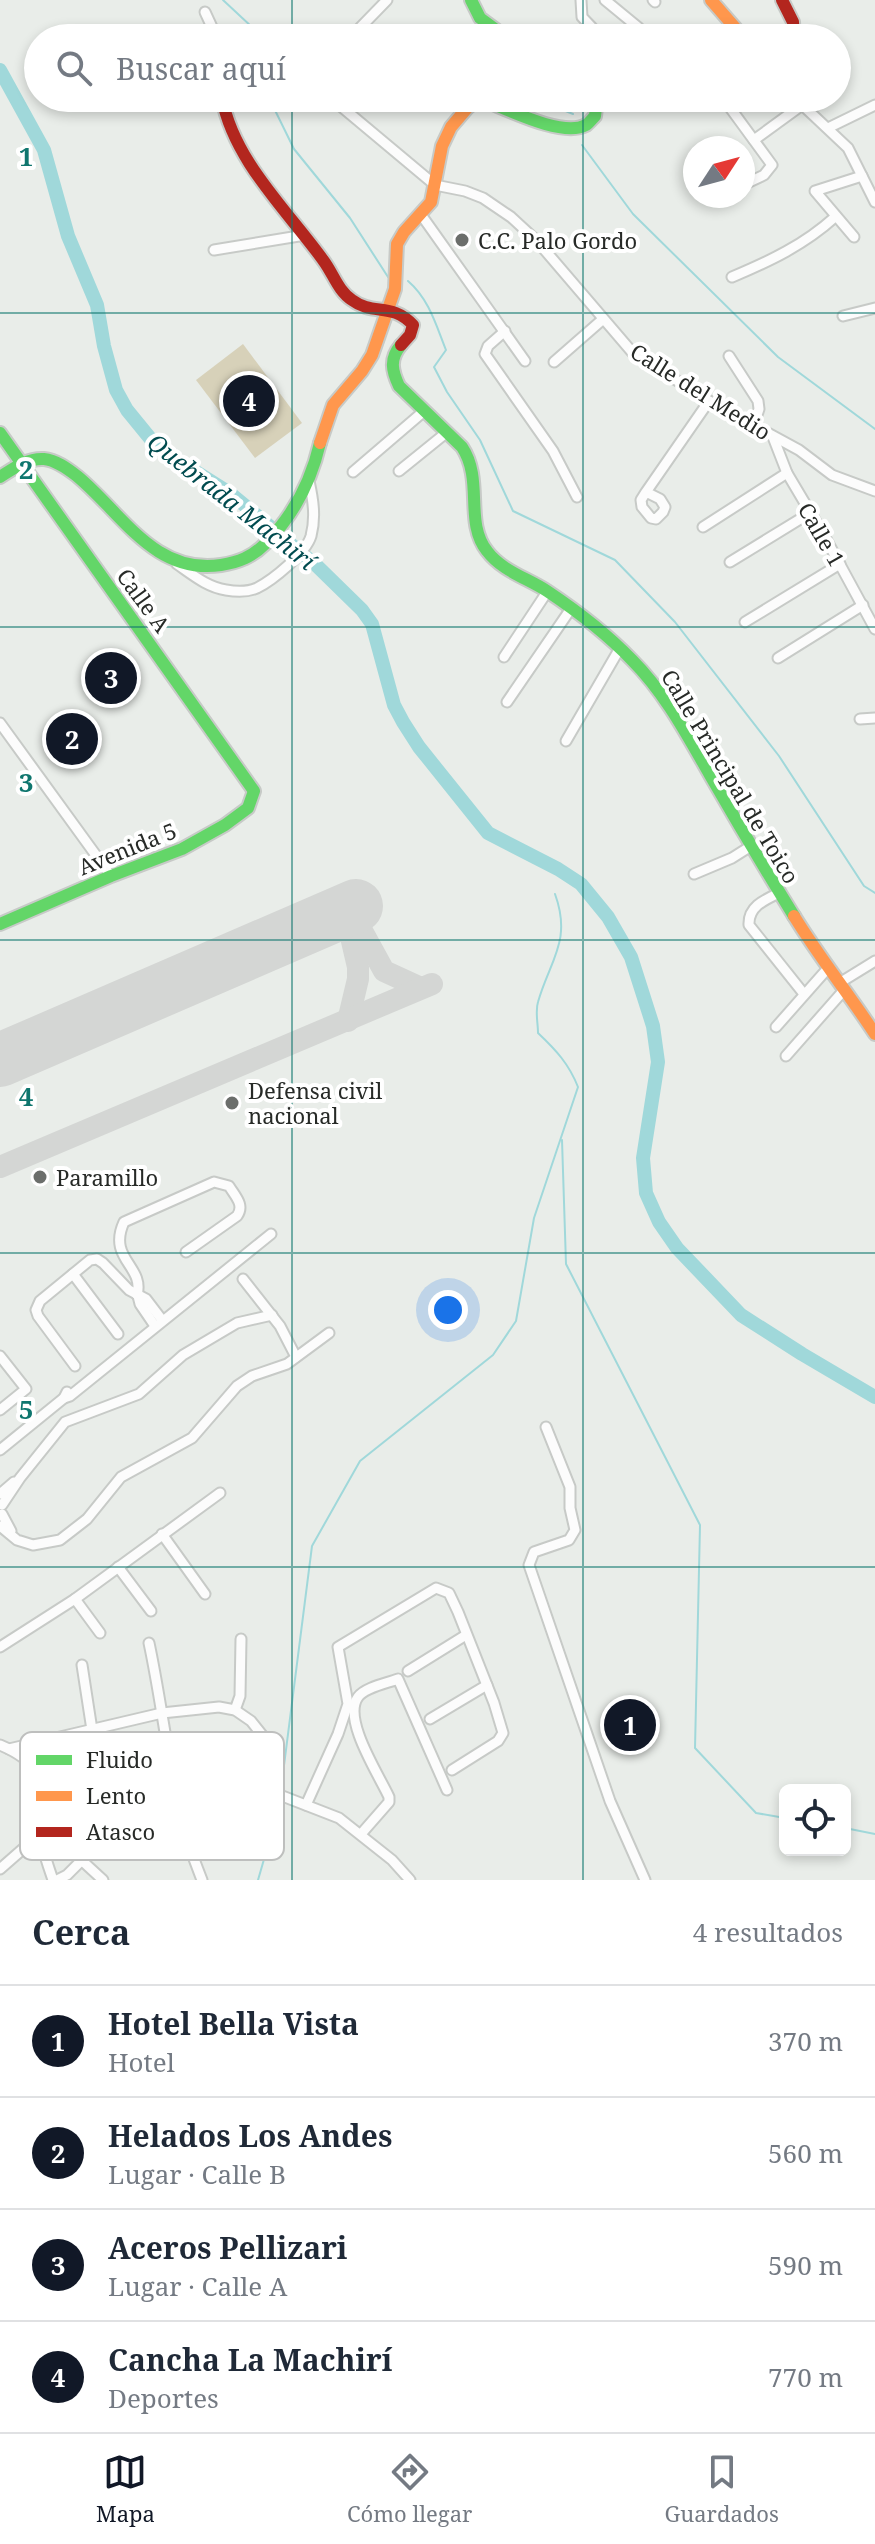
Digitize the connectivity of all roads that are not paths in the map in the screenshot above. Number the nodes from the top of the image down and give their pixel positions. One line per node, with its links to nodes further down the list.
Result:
1 (387, 0): 9 (street)
2 (471, 0): 10 (street)
3 (581, 0): 11 (street)
4 (605, 0): 12 (street)
5 (711, 0): 13 (street)
6 (782, 0): 14 (street)
7 (205, 12): 8 (street)
8 (211, 24)
9 (364, 24)
10 (486, 24)
11 (589, 24)
12 (634, 24)
13 (732, 24)
14 (792, 24)
15 (875, 105): 24 (street)
16 (225, 112): 34 (street)
17 (348, 112): 30 (street)
18 (460, 112): 30 (street)
19 (514, 112): 20 (street)
20 (596, 112)
21 (733, 112): 25 (street)
22 (786, 112): 26 (street)
23 (810, 112): 24 (street)
24 (828, 128): 28 (street)
25 (751, 136)
26 (755, 139)
27 (755, 141): 29 (street)
28 (862, 176): 31 (street); 33 (street)
29 (755, 179)
30 (435, 185): 32 (street); 41 (street, Calle del Medio)
31 (875, 202)
32 (422, 216): 38 (street); 42 (street)
33 (835, 217): 35 (street); 37 (street)
34 (305, 235): 36 (street); 38 (street)
35 (854, 237)
36 (214, 250)
37 (732, 277)
38 (388, 307): 47 (street, Calle Principal de Toico); 57 (street)
39 (875, 308): 40 (street)
40 (843, 316)
41 (602, 320): 45 (street); 46 (street, Calle del Medio)
42 (505, 331): 44 (street); 60 (street)
43 (729, 356): 48 (street)
44 (525, 361)
45 (554, 362)
46 (709, 401): 48 (street, Calle del Medio); 59 (street)
47 (423, 412): 50 (street, Calle Principal de Toico); 54 (street)
48 (753, 427): 51 (street, Calle del Medio)
49 (0, 433): 52 (street, Calle A)
50 (446, 433): 53 (street); 66 (street, Calle Principal de Toico)
51 (773, 437): 55 (street, Calle 1); 58 (street, Calle del Medio)
52 (21, 463): 56 (street); 64 (street); 79 (street, Calle A)
53 (399, 471)
54 (353, 472)
55 (787, 473): 61 (street, Calle 1); 62 (street)
56 (0, 477)
57 (309, 481): 64 (street); 64 (street)
58 (875, 491)
59 (646, 492)
60 (577, 497)
61 (810, 513): 63 (street); 65 (street, Calle 1)
62 (703, 527)
63 (730, 562)
64 (177, 564)
65 (840, 564): 67 (street, Calle 1); 69 (street)
66 (547, 592): 68 (street, Calle Principal de Toico); 72 (street)
67 (863, 605): 70 (street, Calle 1); 73 (street)
68 (570, 610): 71 (street, Calle Principal de Toico); 74 (street)
69 (745, 622)
70 (875, 629)
71 (620, 648): 78 (street); 80 (street, Calle Principal de Toico)
72 (504, 657)
73 (778, 658)
74 (507, 702)
75 (875, 718): 76 (street)
76 (860, 719)
77 (0, 723): 82 (street)
78 (566, 741)
79 (254, 791): 82 (street, Avenida 5)
80 (751, 846): 81 (street); 83 (street, Calle Principal de Toico)
81 (694, 874)
82 (111, 876): 84 (street, Avenida 5)
83 (779, 893): 86 (street, Calle Principal de Toico); 88 (street)
84 (0, 924)
85 (875, 961): 87 (street)
86 (829, 967): 87 (street, Calle Principal de Toico); 88 (street)
87 (843, 986): 90 (street, Calle Principal de Toico); 91 (street)
88 (804, 994): 89 (street)
89 (776, 1027)
90 (875, 1034)
91 (786, 1056)
92 (271, 1234): 98 (street)
93 (186, 1252): 96 (street)
94 (73, 1274): 96 (street); 100 (street); 103 (street)
95 (243, 1279): 97 (street)
96 (138, 1296): 98 (street)
97 (272, 1315): 102 (street); 107 (street)
98 (155, 1325): 106 (street)
99 (329, 1333): 102 (street)
100 (118, 1334)
101 (0, 1356): 104 (street)
102 (296, 1357): 113 (street)
103 (75, 1366)
104 (0, 1410)
105 (546, 1427): 147 (street)
106 (0, 1450)
107 (20, 1478): 109 (street); 110 (street)
108 (220, 1493): 112 (street)
109 (0, 1494)
110 (1, 1509): 113 (street)
111 (0, 1526): 113 (street)
112 (162, 1534): 114 (street); 115 (street)
113 (17, 1540)
114 (118, 1567): 116 (street); 117 (street)
115 (205, 1594)
116 (75, 1599): 118 (street); 122 (street)
117 (151, 1611)
118 (100, 1633)
119 (466, 1635): 124 (street); 125 (street); 136 (street)
120 (241, 1639): 126 (street)
121 (149, 1643): 127 (street)
122 (0, 1647)
123 (82, 1665): 129 (street)
124 (408, 1671)
125 (487, 1685): 128 (street); 133 (street)
126 (235, 1710): 127 (street); 132 (street)
127 (162, 1713): 129 (street); 131 (street)
128 (430, 1719)
129 (92, 1730): 130 (street)
130 (82, 1732)
131 (166, 1732)
132 (260, 1732)
133 (452, 1770)
134 (447, 1790): 137 (street)
135 (284, 1797): 136 (street)
136 (306, 1805): 137 (street)
137 (361, 1834): 146 (street)
138 (20, 1852): 142 (street)
139 (48, 1860): 143 (street)
140 (82, 1860): 143 (street); 144 (street)
141 (194, 1860): 145 (street)
142 (0, 1869)
143 (55, 1880)
144 (103, 1880)
145 (202, 1880)
146 (410, 1880)
147 (645, 1880)

